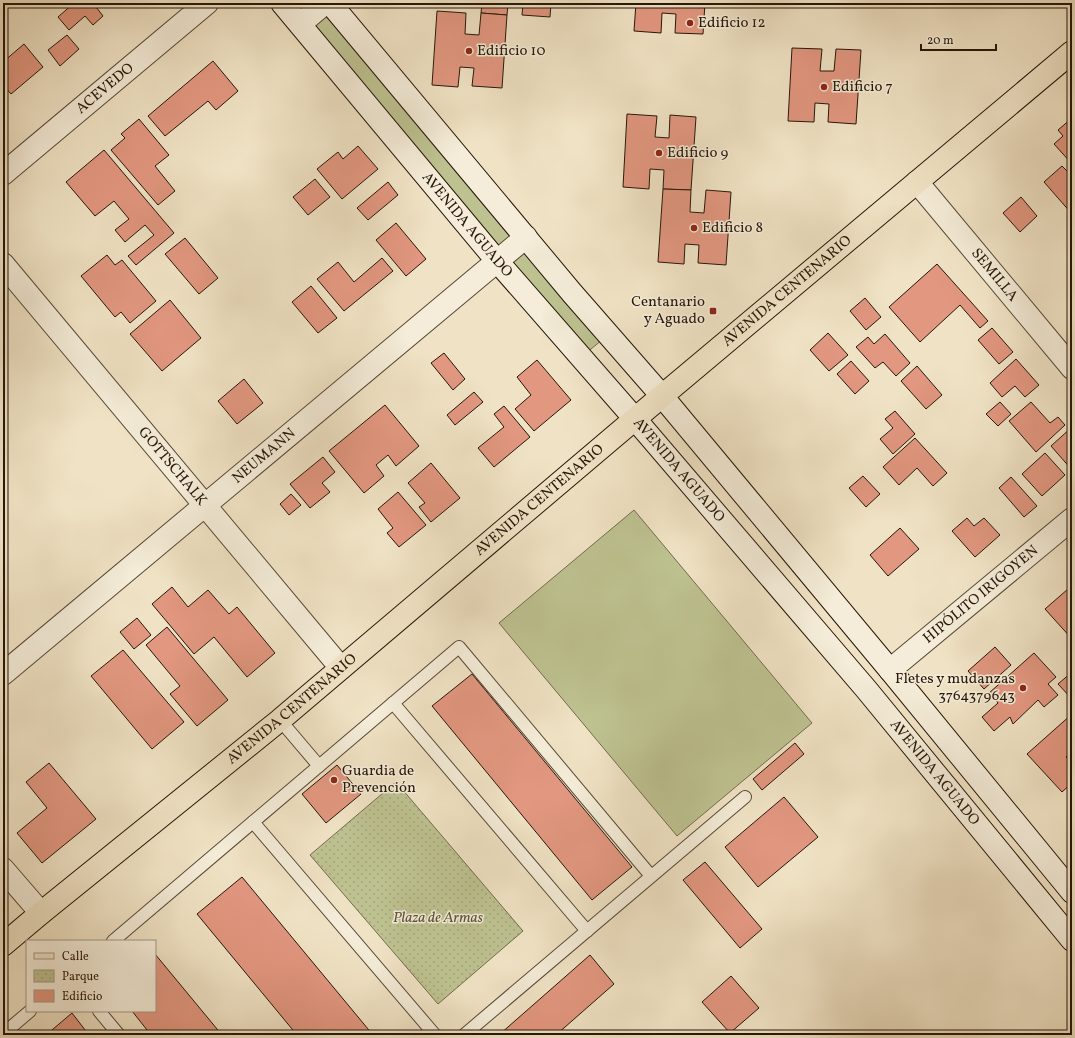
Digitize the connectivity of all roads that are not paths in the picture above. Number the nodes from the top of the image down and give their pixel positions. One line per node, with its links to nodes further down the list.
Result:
1 (207, 3): 7 (main road, ACEVEDO)
2 (282, 3): 5 (main road, AVENIDA AGUADO)
3 (325, 3): 5 (main road)
4 (330, 3): 9 (main road, AVENIDA AGUADO)
5 (300, 24): 10 (main road, AVENIDA AGUADO)
6 (1072, 52): 8 (main road, AVENIDA CENTENARIO)
7 (3, 174)
8 (917, 182): 12 (main road, SEMILLA); 13 (main road, AVENIDA CENTENARIO)
9 (526, 237): 10 (main road, NEUMANN); 13 (main road, AVENIDA AGUADO)
10 (497, 261): 14 (main road, AVENIDA AGUADO); 15 (main road, NEUMANN)
11 (3, 264): 15 (main road, GOTTSCHALK)
12 (1072, 368)
13 (662, 396): 14 (main road, AVENIDA CENTENARIO); 18 (main road, AVENIDA AGUADO)
14 (635, 419): 17 (main road, AVENIDA CENTENARIO); 31 (main road, AVENIDA AGUADO)
15 (205, 506): 17 (main road, GOTTSCHALK); 19 (main road, NEUMANN)
16 (1072, 519): 18 (main road, HIPÓLITO IRIGOYEN)
17 (341, 668): 21 (main road, AVENIDA CENTENARIO)
18 (890, 670): 27 (main road, AVENIDA AGUADO)
19 (3, 674)
20 (393, 703): 22 (lane); 26 (lane); 29 (lane)
21 (280, 720): 22 (lane); 28 (main road, AVENIDA CENTENARIO)
22 (320, 766): 24 (lane)
23 (745, 797): 26 (lane)
24 (253, 822): 30 (lane); 37 (lane)
25 (3, 869): 28 (main road)
26 (652, 876): 29 (lane)
27 (1072, 892)
28 (41, 913): 32 (main road, AVENIDA CENTENARIO)
29 (587, 931): 38 (lane)
30 (114, 940)
31 (1072, 940)
32 (3, 945)
33 (29, 1012): 35 (lane)
34 (100, 1012): 36 (lane)
35 (3, 1034)
36 (119, 1035)
37 (435, 1035)
38 (464, 1035)

